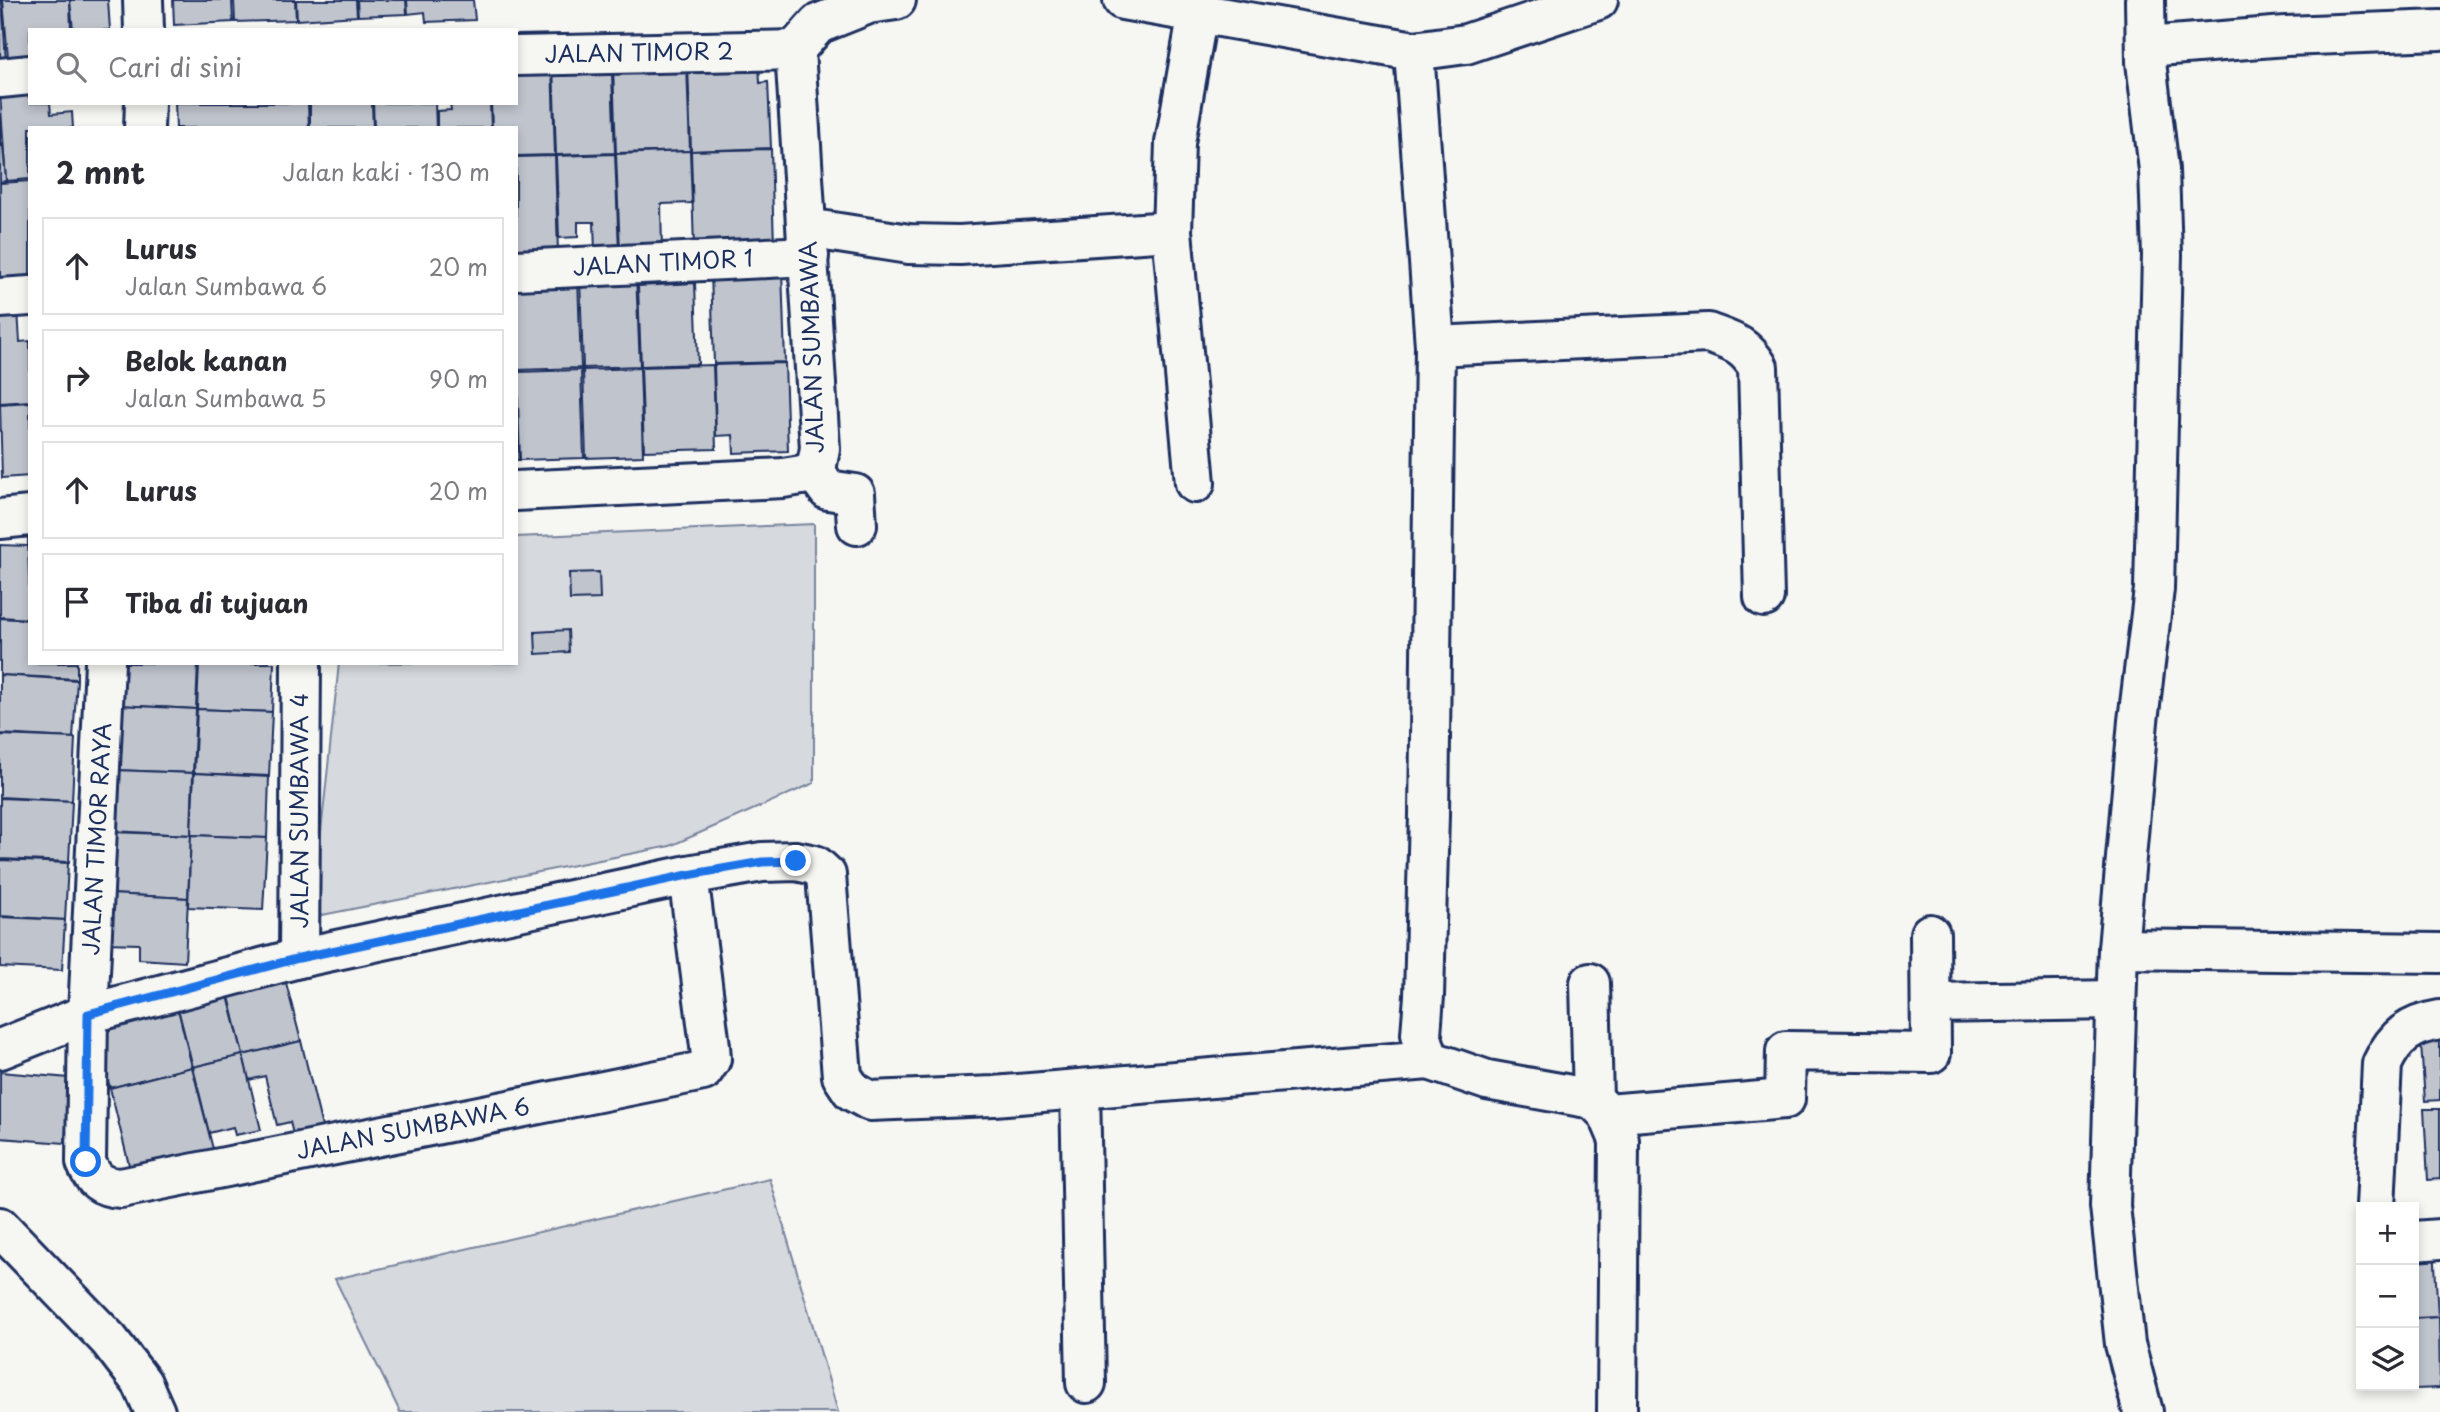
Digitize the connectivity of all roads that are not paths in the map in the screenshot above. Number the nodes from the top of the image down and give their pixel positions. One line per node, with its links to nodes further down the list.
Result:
1 (143, 0): 8 (street)
2 (1125, 0): 7 (street)
3 (1598, 0): 6 (street)
4 (2145, 0): 10 (street)
5 (877, 1): 11 (street)
6 (1554, 8): 12 (street)
7 (1198, 12): 12 (street); 18 (street)
8 (144, 28)
9 (2440, 30): 10 (street)
10 (2146, 47): 35 (street)
11 (779, 50): 13 (street, JALAN TIMOR 2); 19 (street, JALAN SUMBAWA)
12 (1414, 51): 23 (street)
13 (518, 56)
14 (28, 75): 15 (street)
15 (0, 78)
16 (145, 105): 17 (street)
17 (144, 126)
18 (1172, 231): 19 (street, JALAN TIMOR 1); 25 (street)
19 (808, 242): 20 (street, JALAN TIMOR 1); 24 (street, JALAN SUMBAWA)
20 (518, 270)
21 (28, 296): 22 (street)
22 (0, 298)
23 (1435, 346): 30 (street); 44 (street)
24 (816, 470): 26 (street, JALAN SUMBAWA); 29 (street)
25 (1195, 483)
26 (518, 491)
27 (28, 516): 28 (street)
28 (0, 519)
29 (857, 525)
30 (1764, 597)
31 (105, 665): 41 (street, JALAN TIMOR RAYA)
32 (301, 665): 37 (street, JALAN SUMBAWA 4)
33 (688, 875): 37 (street); 41 (street, JALAN SUMBAWA 6); 45 (street)
34 (1930, 934): 40 (street)
35 (2118, 948): 36 (street); 39 (street)
36 (2440, 953)
37 (299, 958): 41 (street)
38 (1590, 983): 46 (street)
39 (2116, 1000): 40 (street); 54 (street)
40 (1931, 1003): 46 (street)
41 (88, 1014): 43 (street)
42 (2423, 1026): 47 (street)
43 (0, 1049)
44 (1429, 1060): 45 (street); 46 (street)
45 (1080, 1089): 51 (street)
46 (1601, 1106): 53 (street)
47 (2375, 1202)
48 (0, 1227): 52 (street)
49 (2440, 1239): 50 (street)
50 (2419, 1241)
51 (1086, 1383)
52 (155, 1412)
53 (1617, 1412)
54 (2143, 1412)

